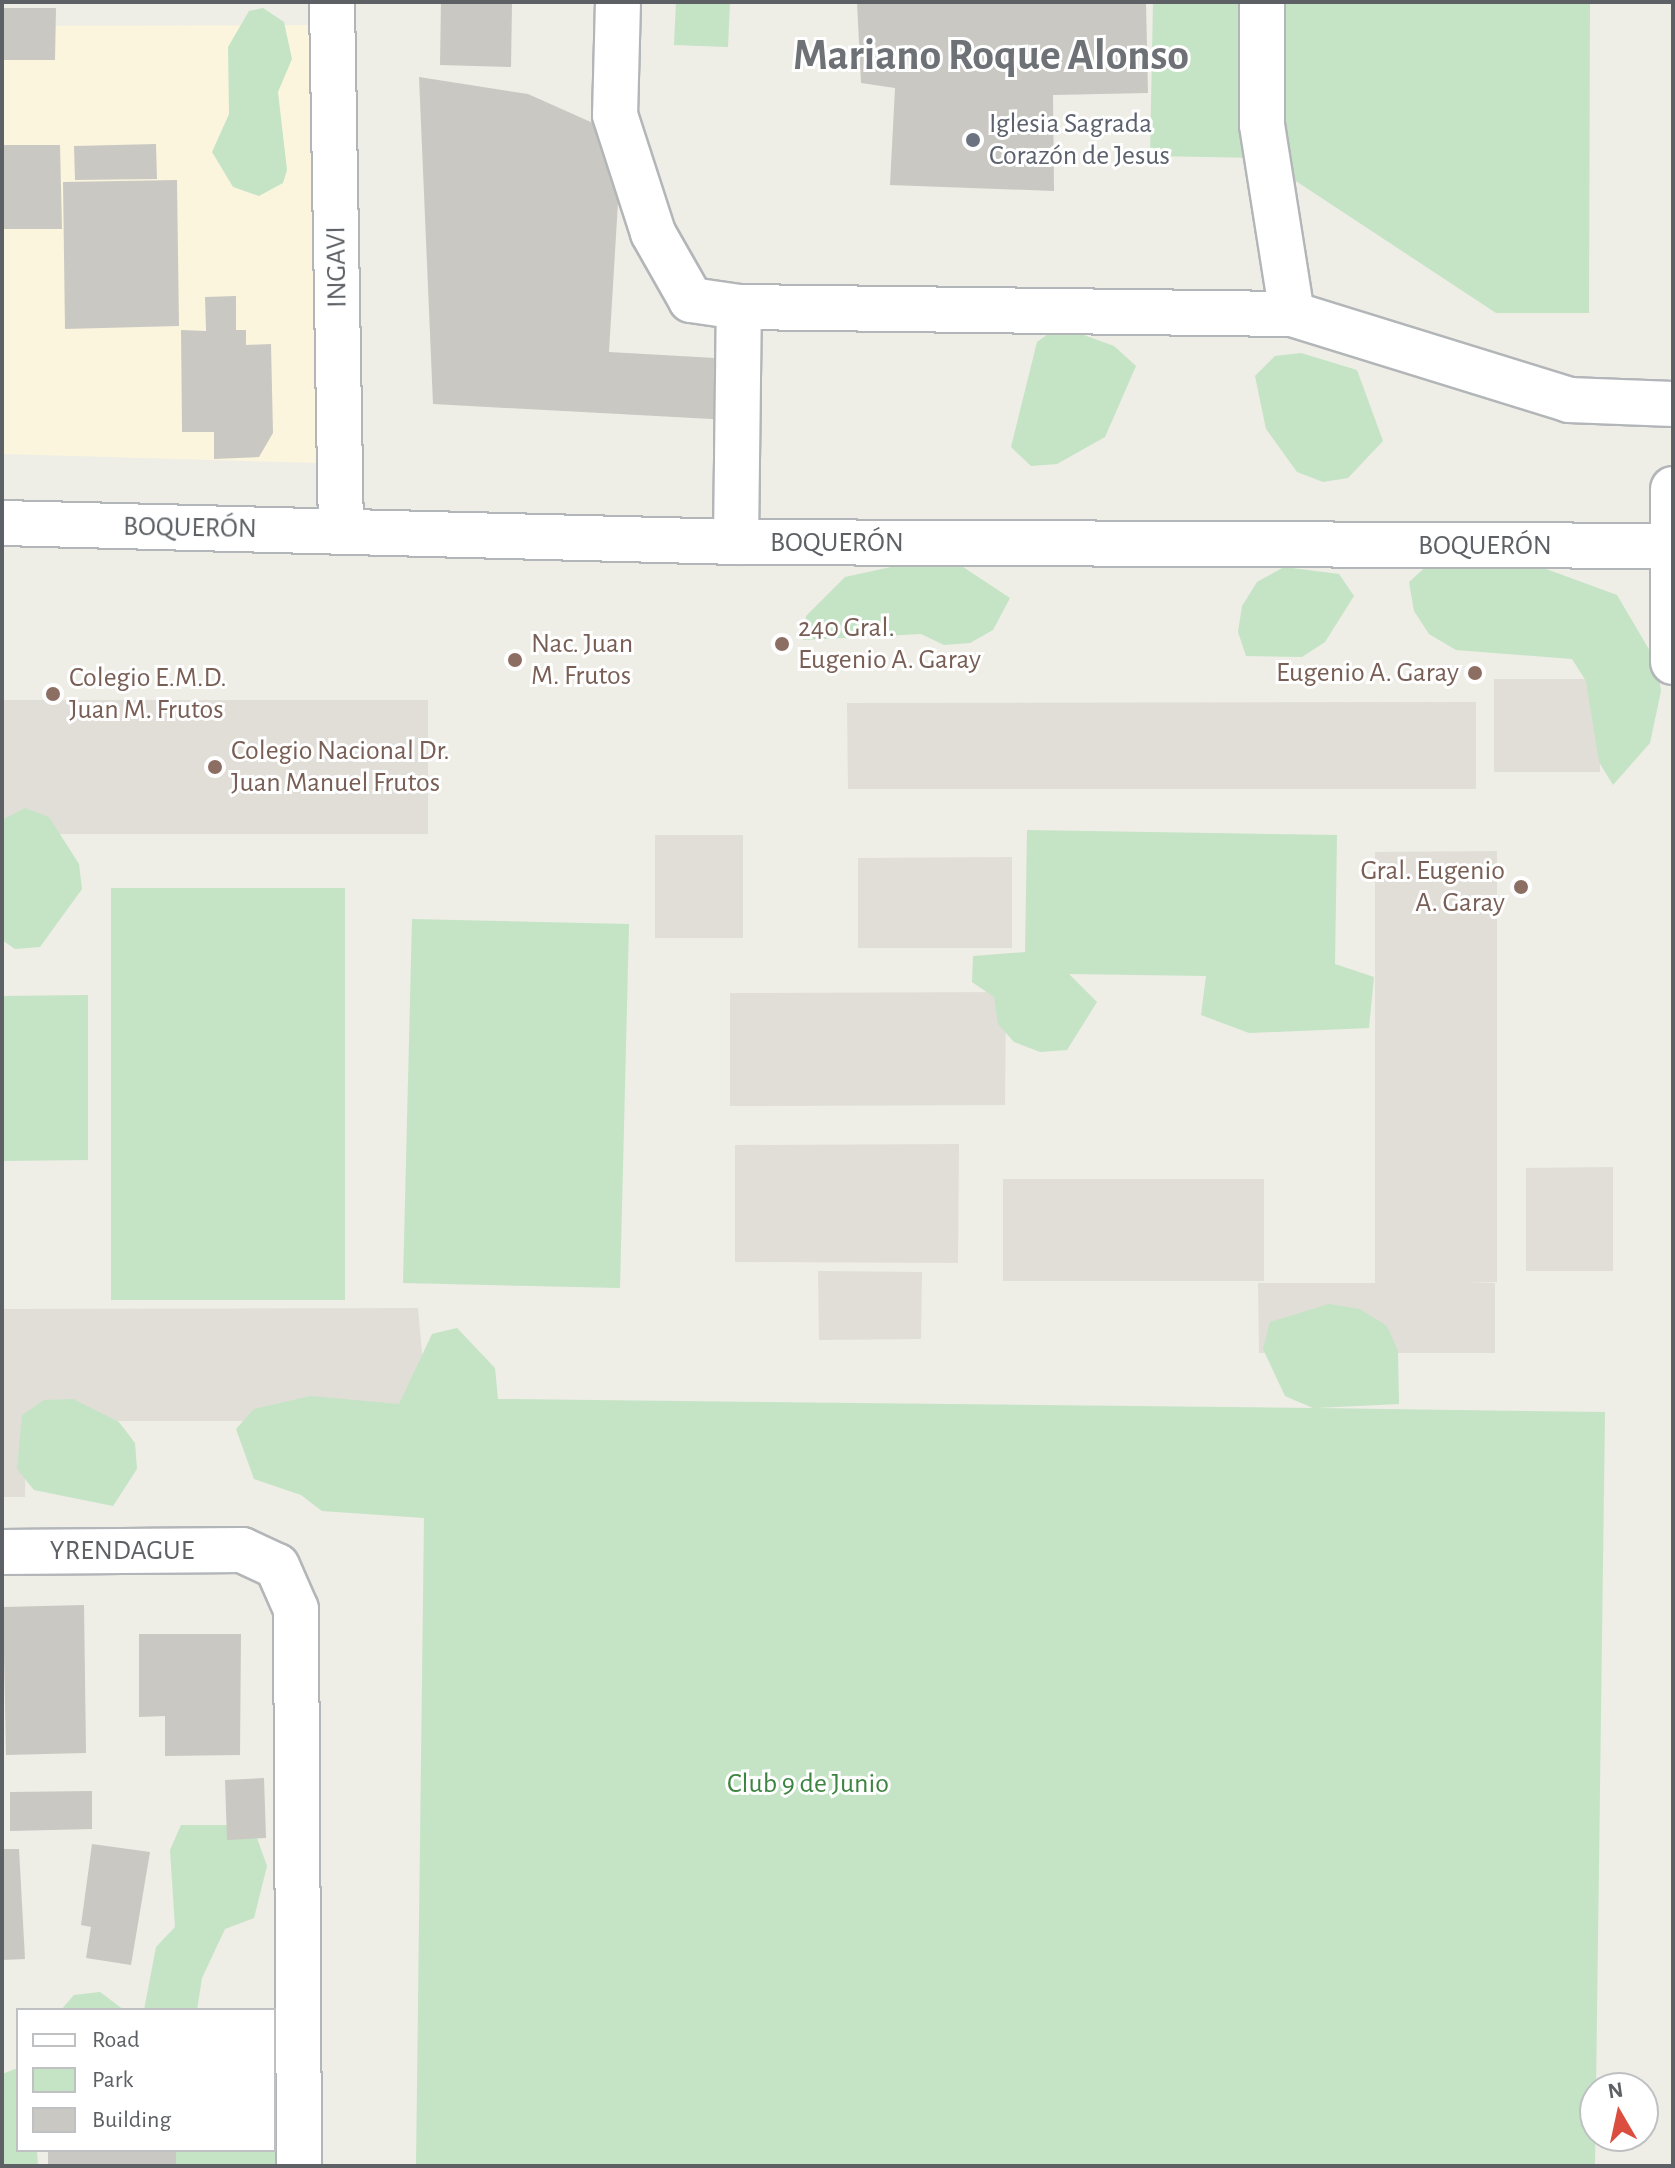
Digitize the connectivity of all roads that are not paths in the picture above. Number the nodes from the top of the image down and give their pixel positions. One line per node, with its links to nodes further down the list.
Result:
1 (332, 2): 9 (street, INGAVI)
2 (618, 2): 4 (street)
3 (1262, 2): 5 (street)
4 (739, 307): 5 (street); 10 (street)
5 (1292, 314): 6 (street)
6 (1673, 404)
7 (1673, 489): 11 (street)
8 (2, 523): 9 (street, BOQUERÓN)
9 (341, 532): 10 (street, BOQUERÓN)
10 (736, 542): 11 (street, BOQUERÓN)
11 (1671, 546): 12 (street)
12 (1673, 662)
13 (2, 1552): 14 (street, YRENDAGUE)
14 (299, 2166)

